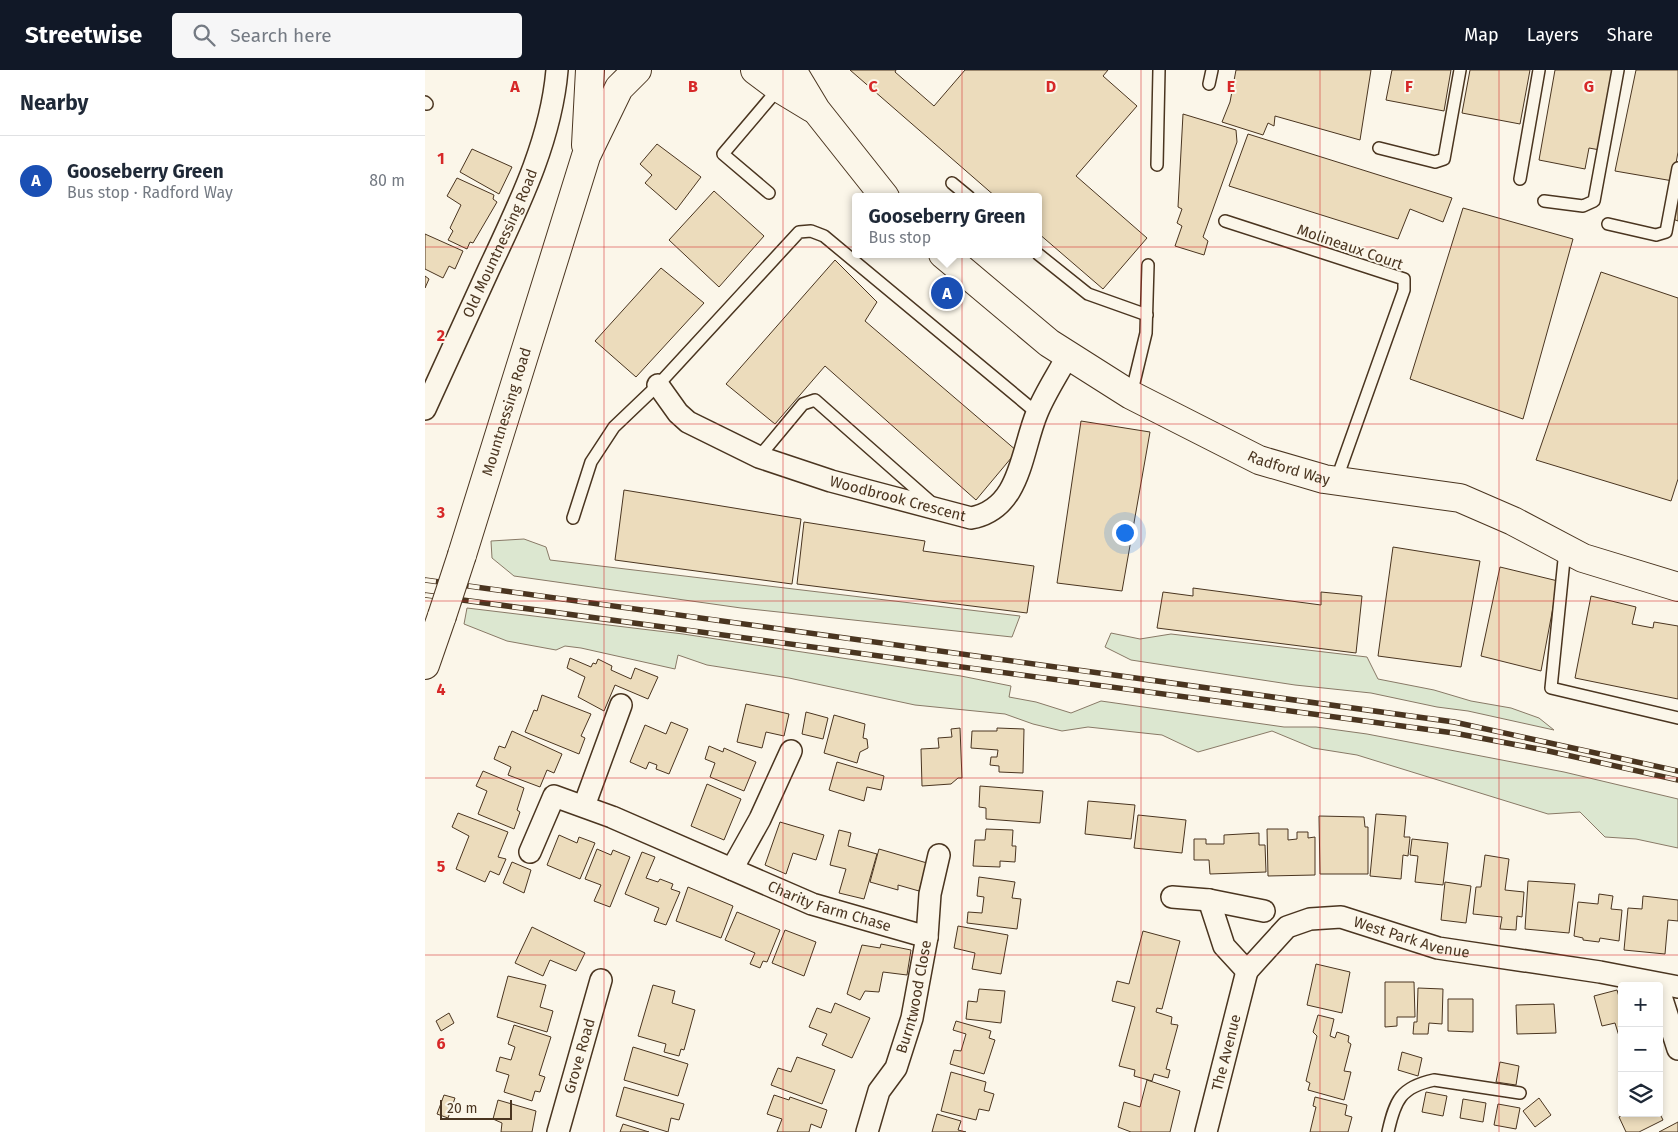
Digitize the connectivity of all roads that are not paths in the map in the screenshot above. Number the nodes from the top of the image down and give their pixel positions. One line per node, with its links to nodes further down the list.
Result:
1 (557, 70): 31 (street, Old Mountnessing Road)
2 (590, 70): 13 (street, Mountnessing Road)
3 (637, 70): 13 (street, Mountnessing Road)
4 (755, 70): 10 (street)
5 (1159, 70): 14 (lane)
6 (1212, 70): 11 (lane)
7 (1460, 70): 12 (lane)
8 (1539, 70): 16 (lane)
9 (1618, 70): 21 (lane)
10 (785, 79): 18 (lane); 19 (street)
11 (1209, 84)
12 (1379, 148)
13 (586, 156): 39 (street, Mountnessing Road, bridge)
14 (1157, 165)
15 (1678, 168): 23 (lane)
16 (1520, 179)
17 (952, 183): 20 (lane)
18 (769, 193)
19 (882, 193)
20 (964, 193)
21 (1545, 201)
22 (1225, 221): 34 (lane, Molineaux Court)
23 (1608, 224)
24 (1042, 257): 27 (lane)
25 (948, 258): 28 (street, Radford Way)
26 (1148, 265): 27 (lane)
27 (1147, 315): 30 (lane)
28 (1068, 355): 30 (street, Radford Way); 32 (street, Woodbrook Crescent)
29 (658, 385): 32 (lane); 33 (street, Woodbrook Crescent); 36 (lane)
30 (1131, 395): 34 (street, Radford Way)
31 (425, 409)
32 (1037, 413): 35 (street, Woodbrook Crescent)
33 (759, 457): 35 (street, Woodbrook Crescent); 35 (lane)
34 (1341, 468): 37 (street, Radford Way)
35 (938, 508)
36 (573, 518)
37 (1565, 550): 38 (street, Radford Way); 41 (lane)
38 (1678, 587)
39 (425, 665)
40 (621, 705): 43 (street)
41 (1678, 718)
42 (791, 751): 46 (street)
43 (584, 806): 44 (street, Charity Farm Chase); 46 (street, Charity Farm Chase)
44 (530, 852)
45 (939, 855): 50 (street, Burntwood Close)
46 (732, 869): 50 (street, Charity Farm Chase)
47 (1172, 897): 48 (street)
48 (1209, 900): 49 (street); 51 (street)
49 (1264, 911)
50 (927, 937): 60 (street, Burntwood Close)
51 (1247, 971): 53 (street, West Park Avenue); 61 (street, The Avenue)
52 (601, 980): 59 (street, Grove Road)
53 (1641, 982)
54 (1663, 986): 55 (street, West Park Avenue)
55 (1678, 987)
56 (1663, 1002): 57 (street)
57 (1678, 1049)
58 (1520, 1094): 62 (lane)
59 (558, 1132)
60 (867, 1132)
61 (1206, 1132)
62 (1387, 1132)

